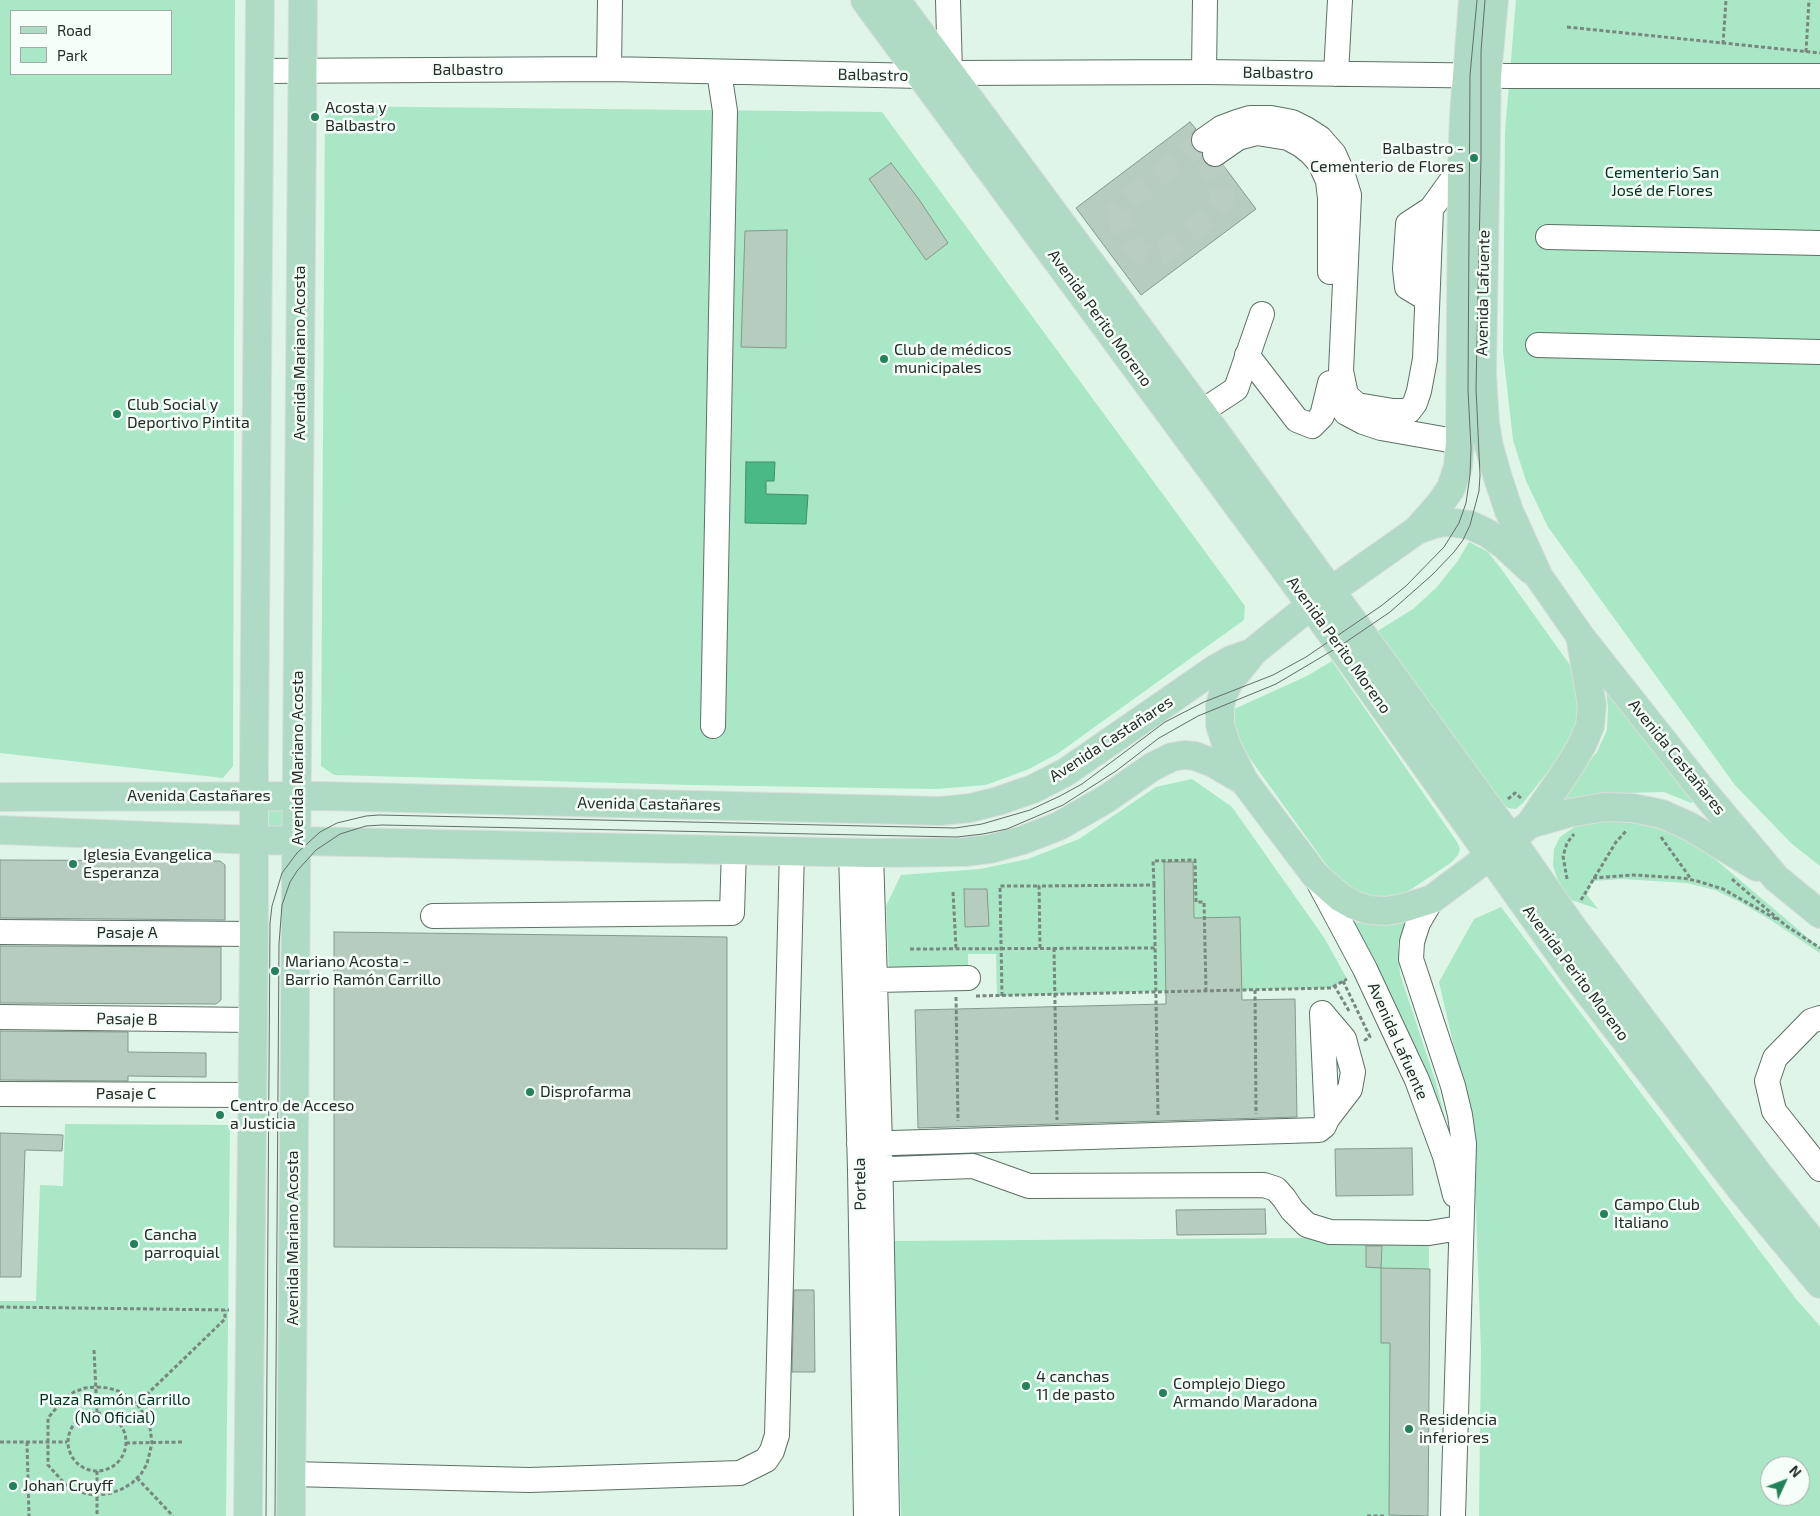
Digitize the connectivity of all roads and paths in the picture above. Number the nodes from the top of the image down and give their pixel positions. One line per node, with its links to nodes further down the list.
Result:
1 (260, 0): 20 (main road)
2 (303, 0): 19 (main road, Avenida Mariano Acosta)
3 (610, 0): 18 (street)
4 (865, 0): 26 (main road, Avenida Perito Moreno)
5 (896, 0): 23 (main road, Avenida Perito Moreno)
6 (931, 0): 13 (street)
7 (1205, 0): 22 (street)
8 (1340, 0): 24 (street)
9 (1473, 0): 25 (main road, Avenida Lafuente)
10 (1494, 0): 25 (main road, Avenida Lafuente)
11 (1726, 0): 15 (path)
12 (1809, 0): 16 (path)
13 (948, 11): 23 (street)
14 (1567, 27): 15 (path)
15 (1723, 44): 16 (path)
16 (1806, 52): 17 (path)
17 (1820, 53)
18 (609, 69): 19 (street, Balbastro); 21 (street, Balbastro)
19 (302, 70): 20 (street, Balbastro); 51 (main road, Avenida Mariano Acosta)
20 (260, 71): 50 (main road)
21 (719, 72): 26 (street, Balbastro); 46 (street)
22 (1204, 72): 23 (street, Balbastro); 24 (street, Balbastro)
23 (950, 73): 26 (street, Balbastro); 39 (main road, Avenida Perito Moreno)
24 (1336, 74): 25 (street, Balbastro)
25 (1477, 75): 27 (street, Balbastro); 30 (main road, Avenida Lafuente); 42 (main road, Avenida Lafuente)
26 (921, 76): 43 (main road, Avenida Perito Moreno)
27 (1820, 76)
28 (1209, 147): 29 (street)
29 (1327, 159): 37 (street); 38 (street)
30 (1462, 166): 38 (street); 40 (main road, Avenida Lafuente)
31 (1548, 237): 32 (street)
32 (1820, 243)
33 (1262, 314): 36 (street)
34 (1538, 344): 35 (street)
35 (1820, 352)
36 (1247, 356): 37 (street); 39 (street)
37 (1330, 383): 40 (street)
38 (1409, 411): 40 (street)
39 (1201, 412): 43 (main road, Avenida Perito Moreno)
40 (1460, 442): 41 (main road, Avenida Lafuente)
41 (1417, 530): 42 (main road, Avenida Lafuente); 43 (main road, Avenida Lafuente)
42 (1539, 577): 44 (main road, Avenida Lafuente)
43 (1321, 598): 45 (main road, Avenida Lafuente); 56 (main road, Avenida Perito Moreno)
44 (1580, 636): 56 (main road, Avenida Lafuente); 68 (main road, Avenida Castañares)
45 (1254, 651): 47 (main road); 51 (main road, Avenida Castañares)
46 (713, 726)
47 (1244, 781): 64 (main road); 65 (main road)
48 (1503, 792): 56 (path)
49 (119, 796): 50 (main road, Avenida Castañares); 52 (main road, Avenida Castañares); 57 (main road)
50 (254, 796): 51 (main road, Avenida Castañares); 59 (main road)
51 (297, 796): 60 (main road, Avenida Mariano Acosta)
52 (0, 797)
53 (1621, 826): 67 (path)
54 (0, 830): 57 (main road)
55 (1580, 830): 61 (path)
56 (1522, 831): 61 (path); 68 (main road, Avenida Castañares); 75 (main road); 114 (main road, Avenida Perito Moreno); 115 (main road, Avenida Perito Moreno)
57 (119, 835): 59 (main road)
58 (1665, 836): 69 (path)
59 (254, 840): 60 (main road); 80 (main road)
60 (298, 840): 62 (main road); 130 (main road, Avenida Mariano Acosta)
61 (1567, 843): 70 (path)
62 (734, 849): 63 (main road); 77 (street)
63 (792, 850): 64 (main road); 130 (street)
64 (861, 852): 89 (street, Portela); 110 (street, Portela)
65 (1315, 874): 75 (main road); 88 (street, Avenida Lafuente)
66 (1728, 876): 78 (path)
67 (1593, 878): 69 (path); 74 (path)
68 (1776, 878): 76 (main road, Avenida Castañares)
69 (1691, 880): 78 (path)
70 (1568, 882)
71 (1154, 885): 72 (path); 85 (path); 93 (path)
72 (1039, 886): 82 (path); 83 (path)
73 (953, 892): 81 (path)
74 (1577, 894)
75 (1432, 899): 113 (street, Avenida Lafuente)
76 (1820, 914)
77 (433, 916)
78 (1785, 925): 86 (path)
79 (0, 932): 80 (street, Pasaje A)
80 (254, 934): 101 (main road)
81 (956, 948): 82 (path); 87 (path)
82 (1001, 948): 83 (path); 97 (path)
83 (1040, 948): 84 (path)
84 (1054, 948): 85 (path); 96 (path)
85 (1155, 948): 95 (path)
86 (1820, 948)
87 (910, 949)
88 (1365, 968): 90 (path); 113 (street, Avenida Lafuente)
89 (876, 980): 92 (street); 110 (street, Portela)
90 (1343, 981): 91 (path); 102 (path)
91 (1334, 985): 94 (path); 98 (path)
92 (968, 990): 97 (path); 109 (path)
93 (1206, 990): 94 (path); 95 (path)
94 (1255, 990): 106 (path)
95 (1155, 991): 96 (path); 107 (path)
96 (1055, 994): 97 (path); 108 (path)
97 (1002, 996)
98 (1352, 1016)
99 (0, 1017): 101 (street, Pasaje B)
100 (1820, 1018): 112 (street)
101 (254, 1020): 104 (main road)
102 (1360, 1032)
103 (0, 1094): 104 (street, Pasaje C)
104 (253, 1095): 117 (main road)
105 (1327, 1119): 106 (street)
106 (1256, 1132): 107 (street)
107 (1159, 1135): 108 (street)
108 (1057, 1138): 109 (street)
109 (959, 1141): 110 (street)
110 (870, 1144): 111 (street, Portela)
111 (870, 1169): 113 (street); 138 (street, Portela); 139 (street, Portela)
112 (1820, 1169)
113 (1461, 1222): 142 (street, Avenida Lafuente)
114 (1820, 1251)
115 (1820, 1284)
116 (0, 1306): 117 (path)
117 (237, 1310): 120 (path); 136 (main road)
118 (94, 1350): 119 (path)
119 (96, 1387): 120 (path); 121 (path); 124 (path)
120 (137, 1404): 126 (path)
121 (97, 1413): 125 (path); 128 (path)
122 (0, 1442): 123 (path)
123 (27, 1442): 124 (path); 133 (path)
124 (48, 1442): 125 (path); 132 (path)
125 (67, 1442): 129 (path)
126 (152, 1442): 127 (path); 128 (path); 131 (path)
127 (183, 1442)
128 (126, 1443): 129 (path)
129 (97, 1470): 132 (path)
130 (291, 1474): 137 (main road, Avenida Mariano Acosta)
131 (137, 1478): 132 (path); 135 (path)
132 (97, 1495): 134 (path)
133 (29, 1516)
134 (97, 1516)
135 (173, 1516)
136 (248, 1516)
137 (291, 1516)
138 (866, 1516)
139 (887, 1516)
140 (1367, 1516): 141 (path)
141 (1385, 1516)
142 (1453, 1516)

